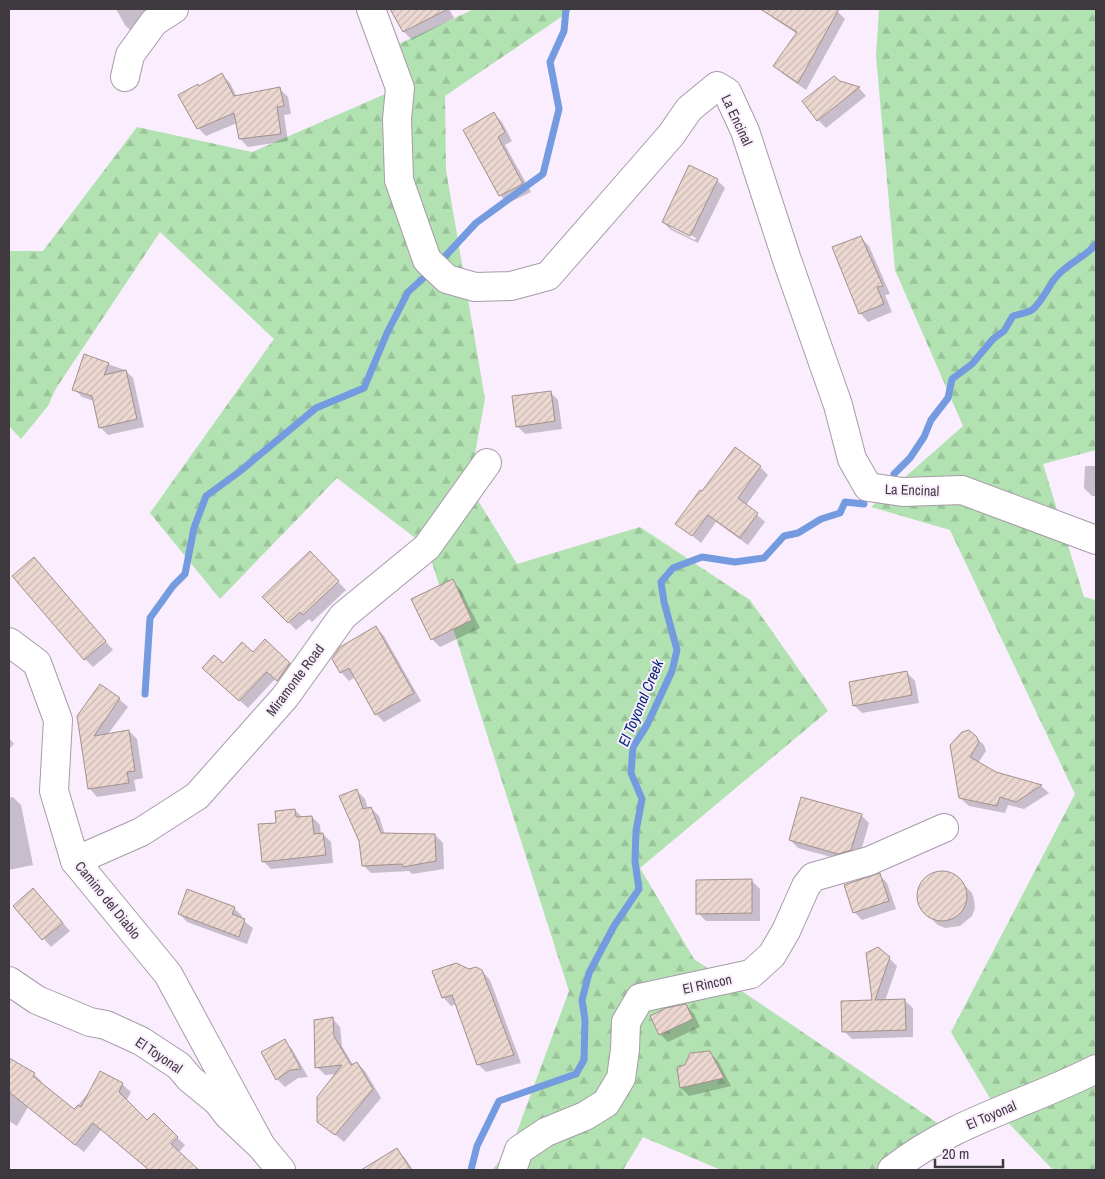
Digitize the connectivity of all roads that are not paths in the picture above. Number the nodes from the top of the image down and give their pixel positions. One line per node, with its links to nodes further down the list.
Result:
1 (174, 9): 3 (street)
2 (371, 9): 5 (street, La Encinal)
3 (125, 77)
4 (487, 463): 8 (street, Miramonte Road)
5 (1096, 540)
6 (9, 642): 8 (street, Camino del Diablo)
7 (944, 828): 13 (street, El Rincon)
8 (74, 861): 11 (street, Camino del Diablo)
9 (9, 982): 11 (street, El Toyonal)
10 (1096, 1069): 14 (street, El Toyonal)
11 (260, 1146): 12 (street, El Toyonal)
12 (280, 1170)
13 (512, 1170)
14 (892, 1170)

